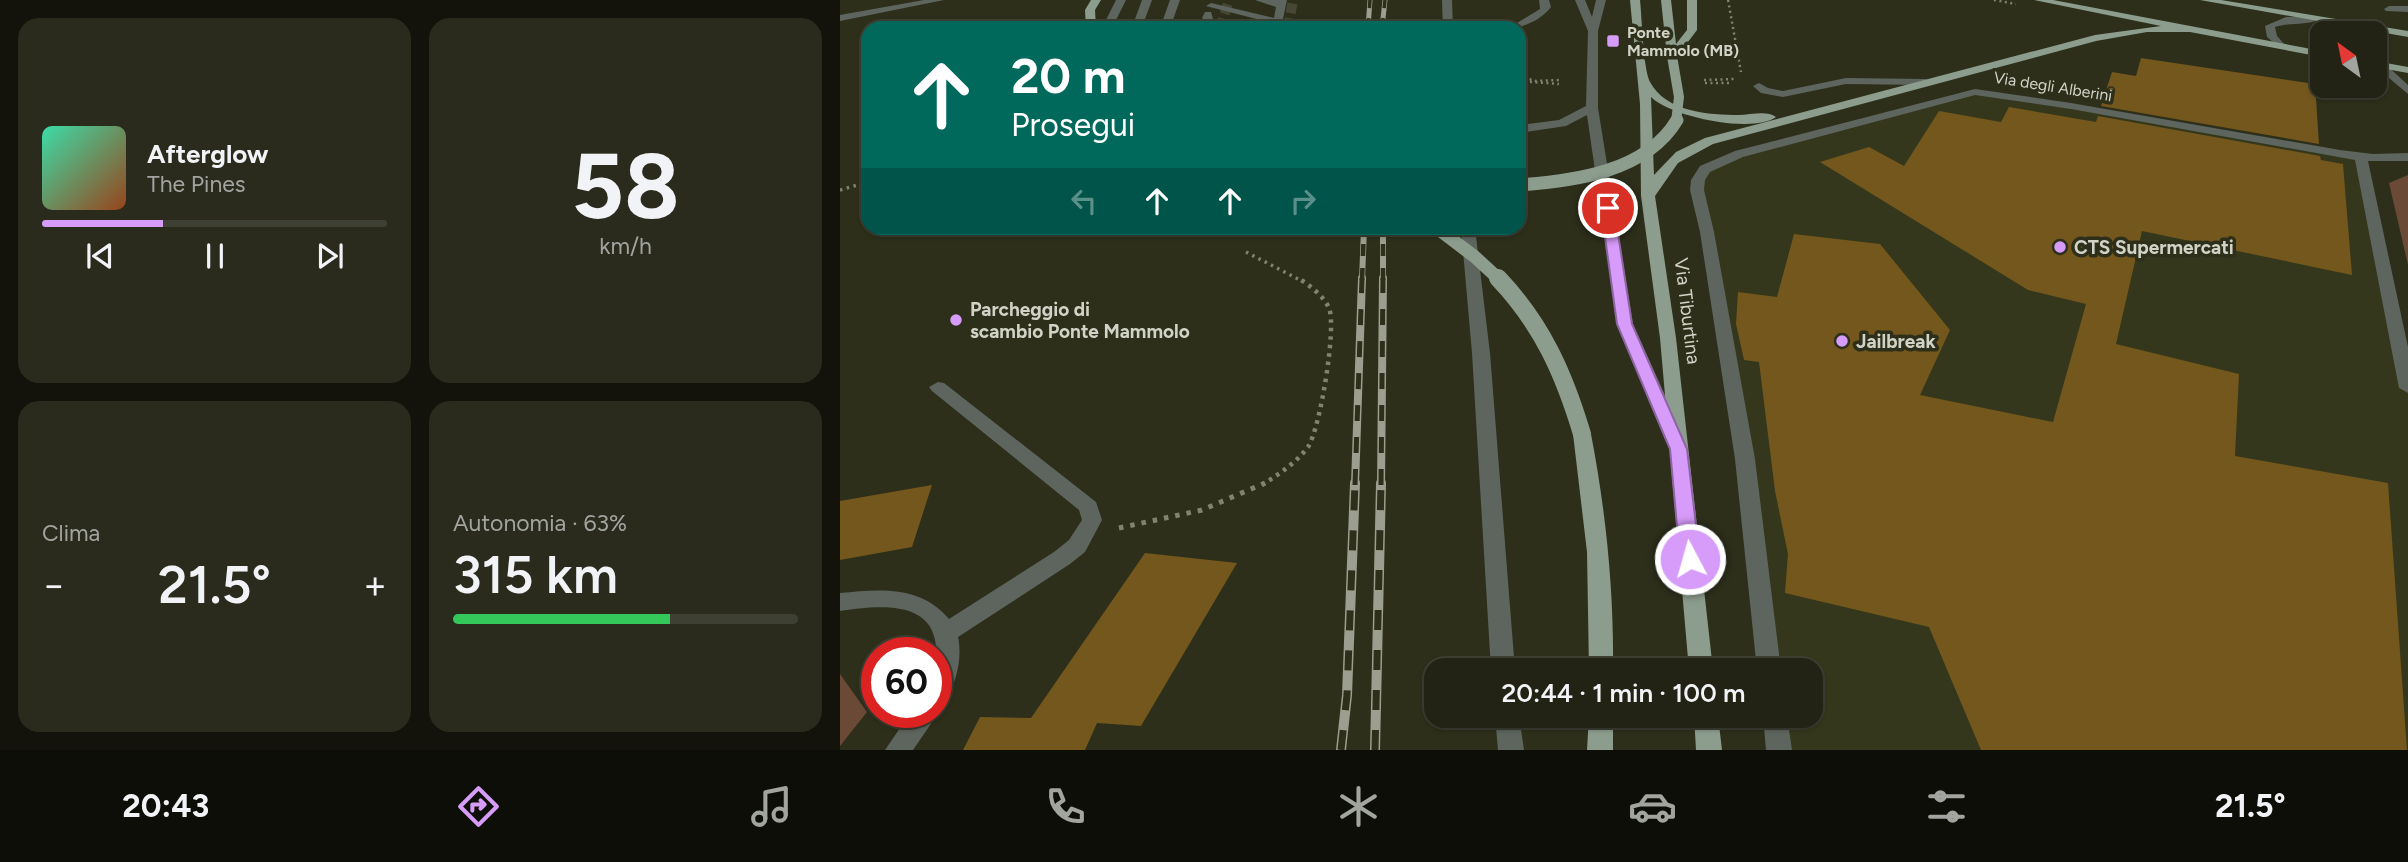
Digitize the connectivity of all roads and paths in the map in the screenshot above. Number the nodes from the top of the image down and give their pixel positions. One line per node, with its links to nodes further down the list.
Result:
1 (939, 0): 24 (street)
2 (1083, 0): 22 (main road)
3 (1096, 0): 22 (main road)
4 (1121, 0): 27 (street)
5 (1147, 0): 28 (street)
6 (1175, 0): 29 (street)
7 (1224, 0): 23 (street)
8 (1259, 0): 23 (street)
9 (1447, 0): 31 (street)
10 (1580, 0): 34 (street)
11 (1601, 0): 34 (street)
12 (1635, 0): 47 (main road, Via Tiburtina)
13 (2039, 0): 19 (main road)
14 (2208, 0): 25 (main road)
15 (1542, 1): 32 (street)
16 (1692, 1): 39 (main road)
17 (1666, 2): 39 (main road)
18 (1211, 7): 23 (street); 30 (street)
19 (2085, 9): 33 (main road); 36 (main road)
20 (2389, 9): 21 (street)
21 (2408, 9)
22 (1090, 10): 26 (main road)
23 (1279, 13)
24 (840, 18)
25 (2315, 19): 35 (main road); 37 (street)
26 (1091, 21)
27 (1109, 21)
28 (1140, 21)
29 (1168, 21)
30 (1246, 21)
31 (1448, 21)
32 (1526, 21)
33 (2189, 29): 36 (main road); 37 (main road)
34 (1593, 31): 52 (street)
35 (2408, 34)
36 (2095, 38): 48 (main road)
37 (2281, 46): 38 (main road)
38 (2310, 52)
39 (1672, 56): 58 (main road, bridge)
40 (2387, 66): 41 (main road)
41 (2408, 70)
42 (2387, 73): 50 (street)
43 (1526, 78): 44 (path)
44 (1526, 81)
45 (1704, 81): 46 (path)
46 (1742, 81)
47 (1644, 82): 51 (main road); 60 (main road, Via Tiburtina)
48 (1925, 82): 49 (street); 51 (main road)
49 (1759, 86)
50 (2408, 91)
51 (1832, 106): 60 (main road)
52 (1592, 108): 53 (street); 66 (street)
53 (1526, 128)
54 (2361, 157): 55 (street, Via degli Alberini); 56 (street, Via degli Alberini); 65 (street)
55 (2408, 157)
56 (1705, 169): 74 (street, Via Tiburtina)
57 (861, 184): 59 (path)
58 (1526, 184)
59 (840, 190)
60 (1648, 196): 66 (main road, Via Tiburtina)
61 (1448, 235): 72 (main road, bridge)
62 (1469, 235): 71 (street)
63 (1246, 252): 67 (path)
64 (938, 387): 67 (street)
65 (2408, 388)
66 (1679, 449): 73 (main road, Via Tiburtina)
67 (1084, 533): 69 (street)
68 (840, 602): 69 (street)
69 (947, 632): 70 (street)
70 (948, 637)
71 (1502, 658)
72 (1601, 658)
73 (1700, 658)
74 (1768, 658)
75 (914, 728): 80 (street)
76 (1508, 728): 81 (street)
77 (1601, 728): 82 (main road)
78 (1707, 728): 83 (main road)
79 (1776, 728): 84 (street)
80 (898, 750)
81 (1511, 750)
82 (1600, 750)
83 (1710, 750)
84 (1779, 750)

